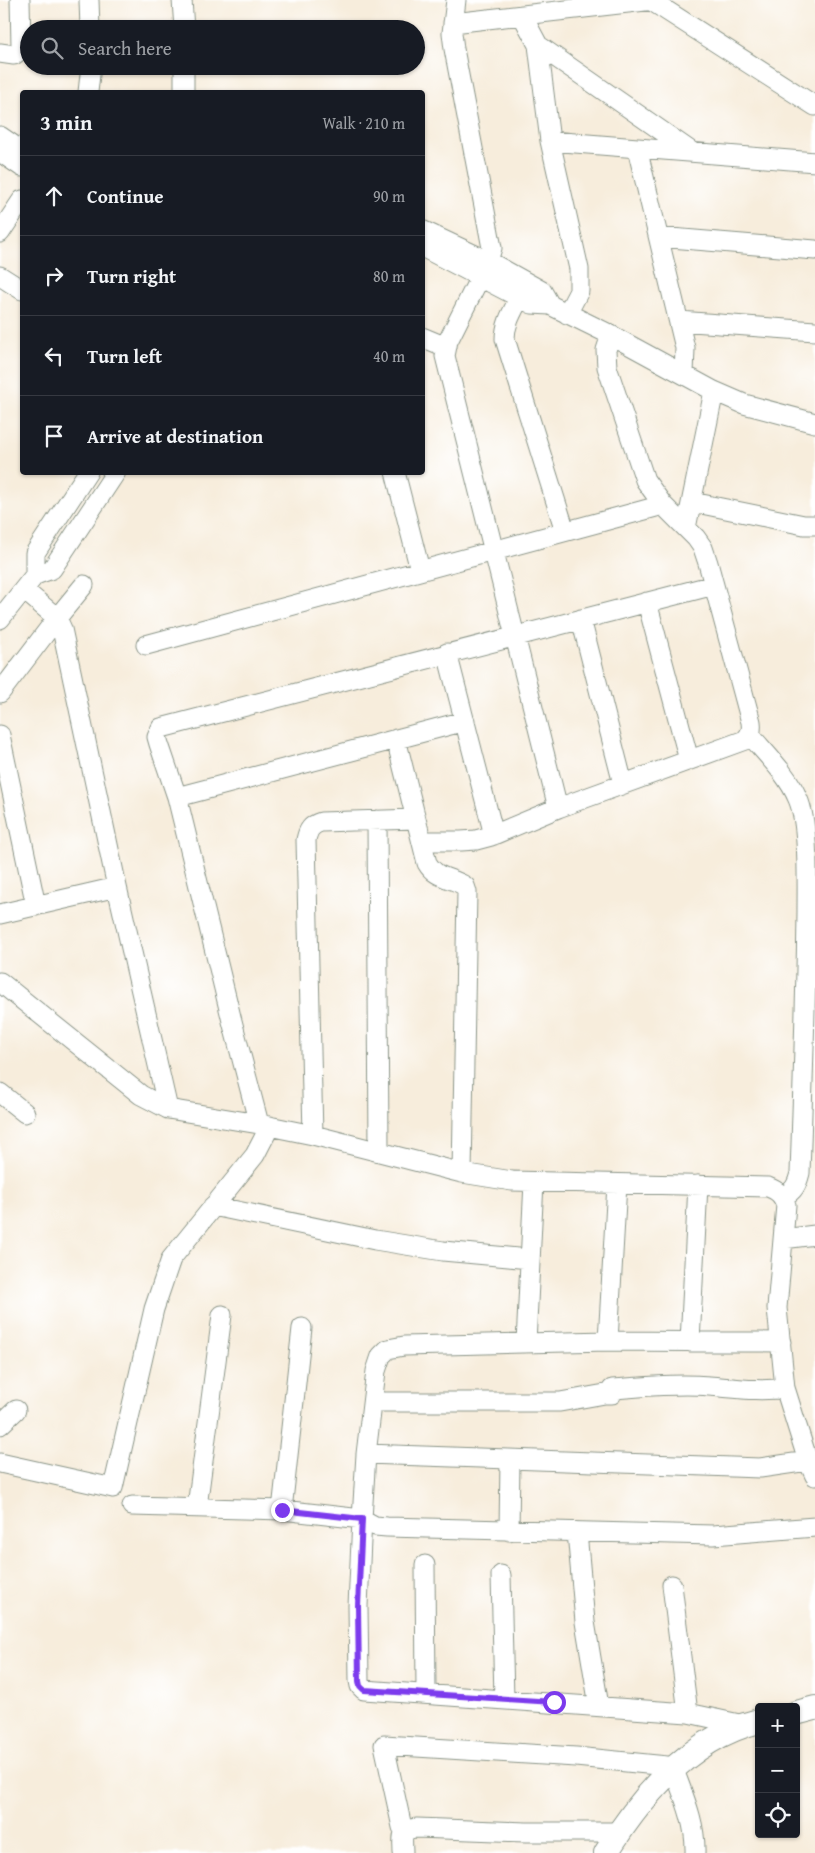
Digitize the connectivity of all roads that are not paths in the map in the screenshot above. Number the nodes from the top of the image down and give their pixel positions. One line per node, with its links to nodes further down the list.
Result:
1 (20, 0): 8 (street)
2 (89, 0): 9 (street)
3 (182, 0): 10 (street)
4 (456, 0): 11 (street)
5 (650, 0): 6 (street); 7 (street); 19 (street)
6 (654, 0)
7 (522, 15): 11 (street); 12 (street)
8 (20, 20)
9 (90, 20)
10 (183, 20)
11 (453, 23): 34 (street)
12 (538, 45): 21 (street); 25 (street)
13 (20, 48): 14 (street)
14 (0, 53)
15 (89, 75): 17 (street)
16 (184, 75): 18 (street)
17 (88, 90)
18 (184, 90)
19 (815, 106)
20 (0, 136): 23 (street)
21 (550, 141): 22 (street); 39 (street)
22 (638, 148): 25 (street); 31 (street)
23 (20, 150)
24 (0, 152): 27 (street)
25 (692, 152): 26 (street)
26 (815, 162)
27 (20, 166)
28 (20, 203): 30 (street)
29 (425, 232): 34 (street)
30 (0, 233)
31 (659, 237): 33 (street); 40 (street)
32 (425, 248): 34 (street)
33 (815, 250)
34 (483, 268): 37 (street); 38 (street); 44 (street)
35 (0, 276): 36 (street)
36 (20, 289)
37 (520, 297): 38 (street); 55 (street)
38 (550, 305): 39 (street)
39 (567, 314): 42 (street)
40 (679, 321): 41 (street); 45 (street)
41 (815, 331)
42 (611, 335): 45 (street); 52 (street)
43 (425, 338): 44 (street)
44 (446, 347): 56 (street)
45 (684, 374): 46 (street)
46 (714, 391): 47 (street); 51 (street)
47 (815, 423)
48 (86, 475): 58 (street)
49 (114, 475): 58 (street)
50 (396, 475): 57 (street)
51 (692, 502): 53 (street); 54 (street)
52 (663, 505): 54 (street); 55 (street)
53 (815, 525)
54 (686, 528): 60 (street)
55 (565, 531): 56 (street)
56 (494, 550): 57 (street); 65 (street)
57 (420, 570): 66 (street)
58 (29, 583): 62 (street); 63 (street)
59 (84, 585): 62 (street)
60 (714, 585): 61 (street); 71 (street)
61 (647, 602): 64 (street); 73 (street)
62 (57, 618): 68 (street); 82 (street)
63 (0, 619)
64 (581, 619): 65 (street); 74 (street)
65 (515, 636): 67 (street); 76 (street)
66 (146, 645)
67 (447, 653): 69 (street); 75 (street)
68 (0, 693)
69 (464, 721): 72 (street); 79 (street)
70 (0, 735): 83 (street)
71 (750, 735): 73 (street); 81 (street)
72 (396, 739): 75 (street); 77 (street)
73 (689, 760): 74 (street)
74 (623, 784): 76 (street)
75 (177, 797): 90 (street)
76 (558, 808): 79 (street)
77 (416, 819): 78 (street); 80 (street)
78 (377, 820): 91 (street); 92 (street)
79 (494, 835): 80 (street)
80 (422, 841): 93 (street)
81 (811, 884): 85 (street)
82 (117, 887): 83 (street); 88 (street)
83 (36, 906): 84 (street)
84 (0, 914)
85 (811, 958): 97 (street)
86 (0, 982): 88 (street)
87 (0, 1093): 89 (street)
88 (168, 1109): 90 (street)
89 (25, 1113)
90 (265, 1125): 91 (street); 98 (street)
91 (312, 1135): 92 (street)
92 (379, 1150): 93 (street)
93 (462, 1173): 94 (street)
94 (534, 1182): 95 (street); 101 (street)
95 (617, 1184): 96 (street); 104 (street)
96 (698, 1185): 97 (street); 105 (street)
97 (783, 1197): 100 (street)
98 (213, 1206): 101 (street); 114 (street)
99 (815, 1235): 100 (street)
100 (783, 1239): 106 (street)
101 (530, 1259): 107 (street)
102 (222, 1315): 117 (street)
103 (302, 1328): 118 (street)
104 (608, 1341): 105 (street); 107 (street)
105 (690, 1342): 106 (street)
106 (781, 1342): 108 (street)
107 (526, 1343): 109 (street)
108 (785, 1388): 109 (street); 115 (street)
109 (373, 1402): 112 (street)
110 (16, 1410): 111 (street)
111 (0, 1425)
112 (366, 1454): 113 (street); 119 (street)
113 (510, 1460): 115 (street); 121 (street)
114 (0, 1463)
115 (811, 1468)
116 (132, 1506): 117 (street)
117 (197, 1507): 118 (street)
118 (282, 1510): 119 (street)
119 (362, 1519): 121 (street); 126 (street)
120 (815, 1527): 122 (street)
121 (509, 1530): 122 (street)
122 (577, 1532): 128 (street)
123 (425, 1565): 126 (street)
124 (502, 1575): 127 (street)
125 (672, 1586): 131 (street)
126 (426, 1693): 127 (street)
127 (504, 1699): 128 (street)
128 (599, 1706): 131 (street)
129 (815, 1708): 130 (main road)
130 (800, 1711)
131 (688, 1713): 132 (street)
132 (751, 1723): 133 (main road)
133 (674, 1770): 134 (street); 135 (main road); 138 (street)
134 (405, 1831): 135 (street); 136 (street)
135 (619, 1832): 137 (main road)
136 (404, 1853)
137 (606, 1853)
138 (695, 1853)

